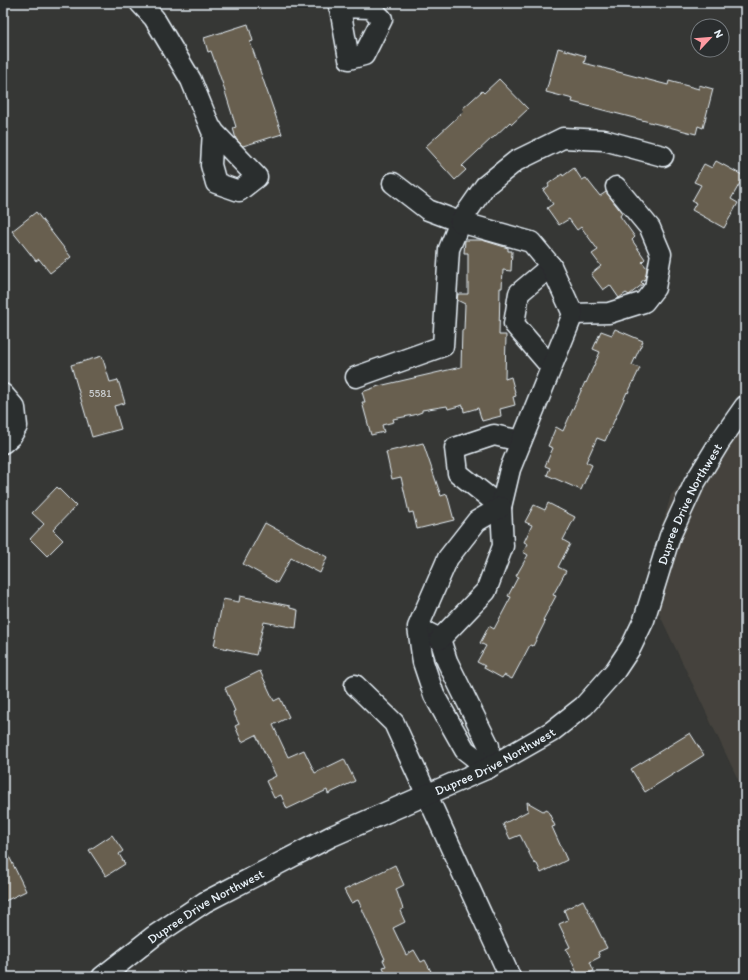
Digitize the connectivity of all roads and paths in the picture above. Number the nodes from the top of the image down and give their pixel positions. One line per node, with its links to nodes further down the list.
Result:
1 (140, 3): 3 (street)
2 (339, 5): 2 (street)
3 (213, 130)
4 (663, 156): 7 (street)
5 (393, 183): 7 (street)
6 (616, 187): 9 (street)
7 (460, 222): 8 (street); 11 (street)
8 (551, 266): 9 (street); 10 (street)
9 (573, 314): 10 (street)
10 (551, 367): 14 (street)
11 (356, 377)
12 (3, 394): 15 (street)
13 (745, 406): 20 (street, Dupree Drive Northwest)
14 (521, 441): 16 (street); 16 (street)
15 (3, 442)
16 (502, 507): 17 (street); 18 (street)
17 (418, 627): 18 (street); 20 (street)
18 (440, 638): 20 (street)
19 (354, 685): 21 (street)
20 (488, 768): 21 (street, Dupree Drive Northwest)
21 (428, 796): 22 (street, Dupree Drive Northwest); 23 (street)
22 (102, 977)
23 (510, 977)

